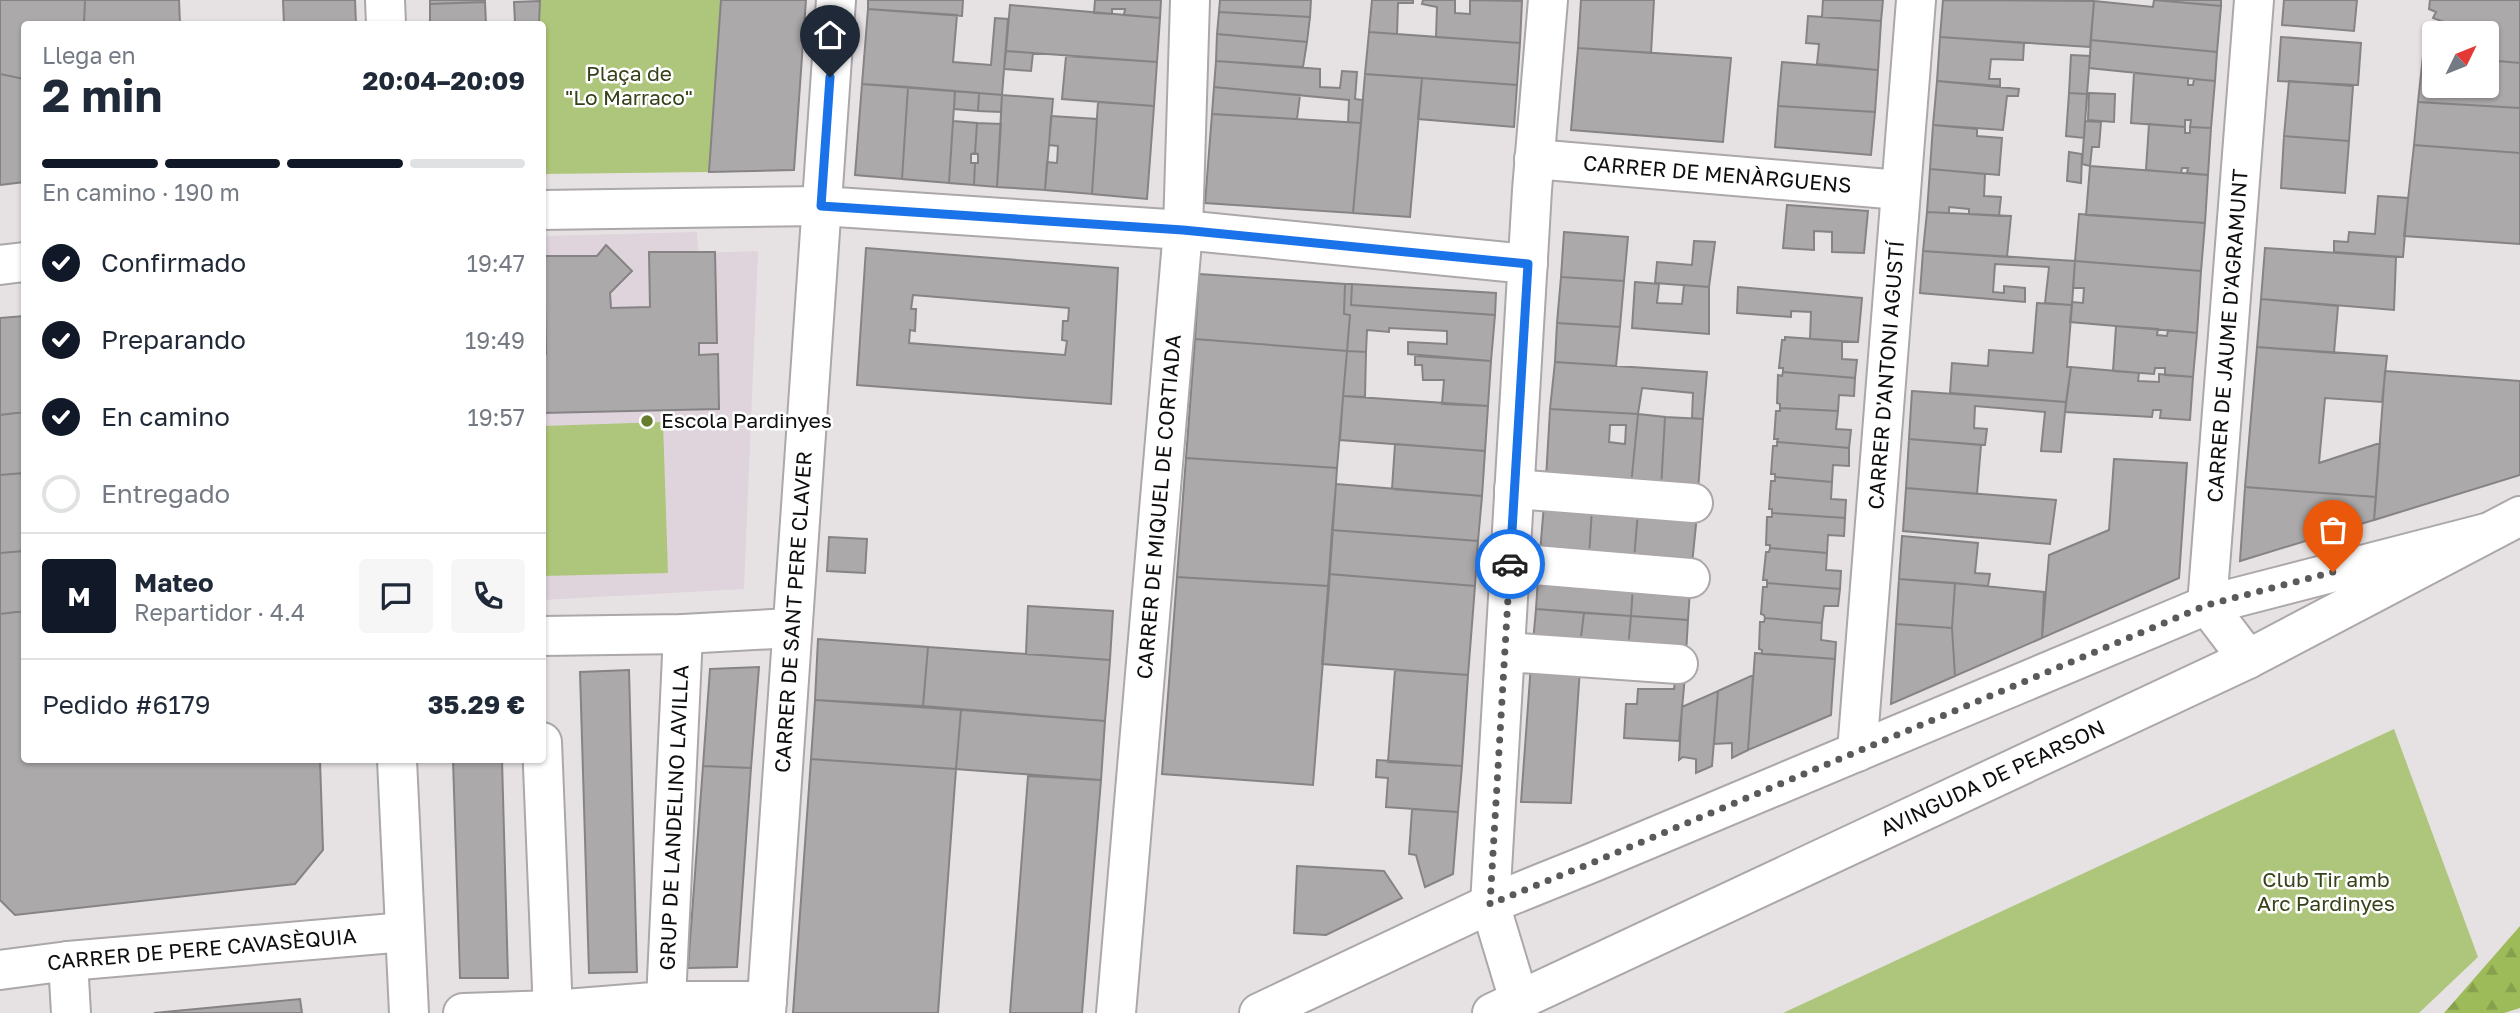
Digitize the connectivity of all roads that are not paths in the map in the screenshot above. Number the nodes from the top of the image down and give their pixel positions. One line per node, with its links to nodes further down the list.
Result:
1 (385, 0): 7 (street)
2 (836, 0): 10 (street, CARRER DE SANT PERE CLAVER)
3 (1190, 0): 12 (street, CARRER DE MIQUEL DE CORTIADA)
4 (1548, 0): 8 (street)
5 (1916, 0): 9 (street, CARRER D'ANTONI AGUSTÍ)
6 (2254, 0): 22 (street, CARRER DE JAUME D'AGRAMUNT)
7 (386, 21)
8 (1534, 159): 9 (street, CARRER DE MENÀRGUENS); 14 (street)
9 (1900, 190): 29 (street, CARRER D'ANTONI AGUSTÍ)
10 (821, 206): 11 (street); 12 (street); 23 (street, CARRER DE SANT PERE CLAVER)
11 (546, 210)
12 (1183, 230): 14 (street); 43 (street, CARRER DE MIQUEL DE CORTIADA)
13 (21, 262): 15 (street)
14 (1528, 264): 16 (street)
15 (0, 265)
16 (1514, 489): 17 (street); 20 (street)
17 (1693, 503)
18 (2520, 516): 19 (street, AVINGUDA DE PEARSON)
19 (2486, 533): 22 (street, AVINGUDA DE PEARSON); 27 (street, AVINGUDA DE PEARSON)
20 (1510, 563): 21 (street); 26 (street)
21 (1690, 578)
22 (2207, 605): 27 (street); 29 (street, AVINGUDA DE PEARSON)
23 (791, 628): 24 (street); 37 (street, CARRER DE SANT PERE CLAVER)
24 (683, 634): 25 (street); 36 (street, GRUP DE LANDELINO LAVILLA)
25 (546, 636)
26 (1505, 652): 28 (street); 32 (street)
27 (2248, 659): 38 (street, AVINGUDA DE PEARSON)
28 (1678, 664)
29 (1857, 752): 32 (street, AVINGUDA DE PEARSON)
30 (397, 763): 33 (street)
31 (543, 763): 39 (street)
32 (1490, 904): 38 (street); 44 (street, AVINGUDA DE PEARSON)
33 (404, 932): 34 (street, CARRER DE PERE CAVASÈQUIA); 41 (street)
34 (68, 961): 35 (street, CARRER DE PERE CAVASÈQUIA); 40 (street)
35 (0, 970)
36 (666, 1001): 37 (street, GRUP DE LANDELINO LAVILLA); 39 (street, GRUP DE LANDELINO LAVILLA)
37 (767, 1007)
38 (1505, 1007)
39 (553, 1011): 42 (street, GRUP DE LANDELINO LAVILLA)
40 (71, 1013)
41 (409, 1013)
42 (463, 1013)
43 (1116, 1013)
44 (1259, 1013)

